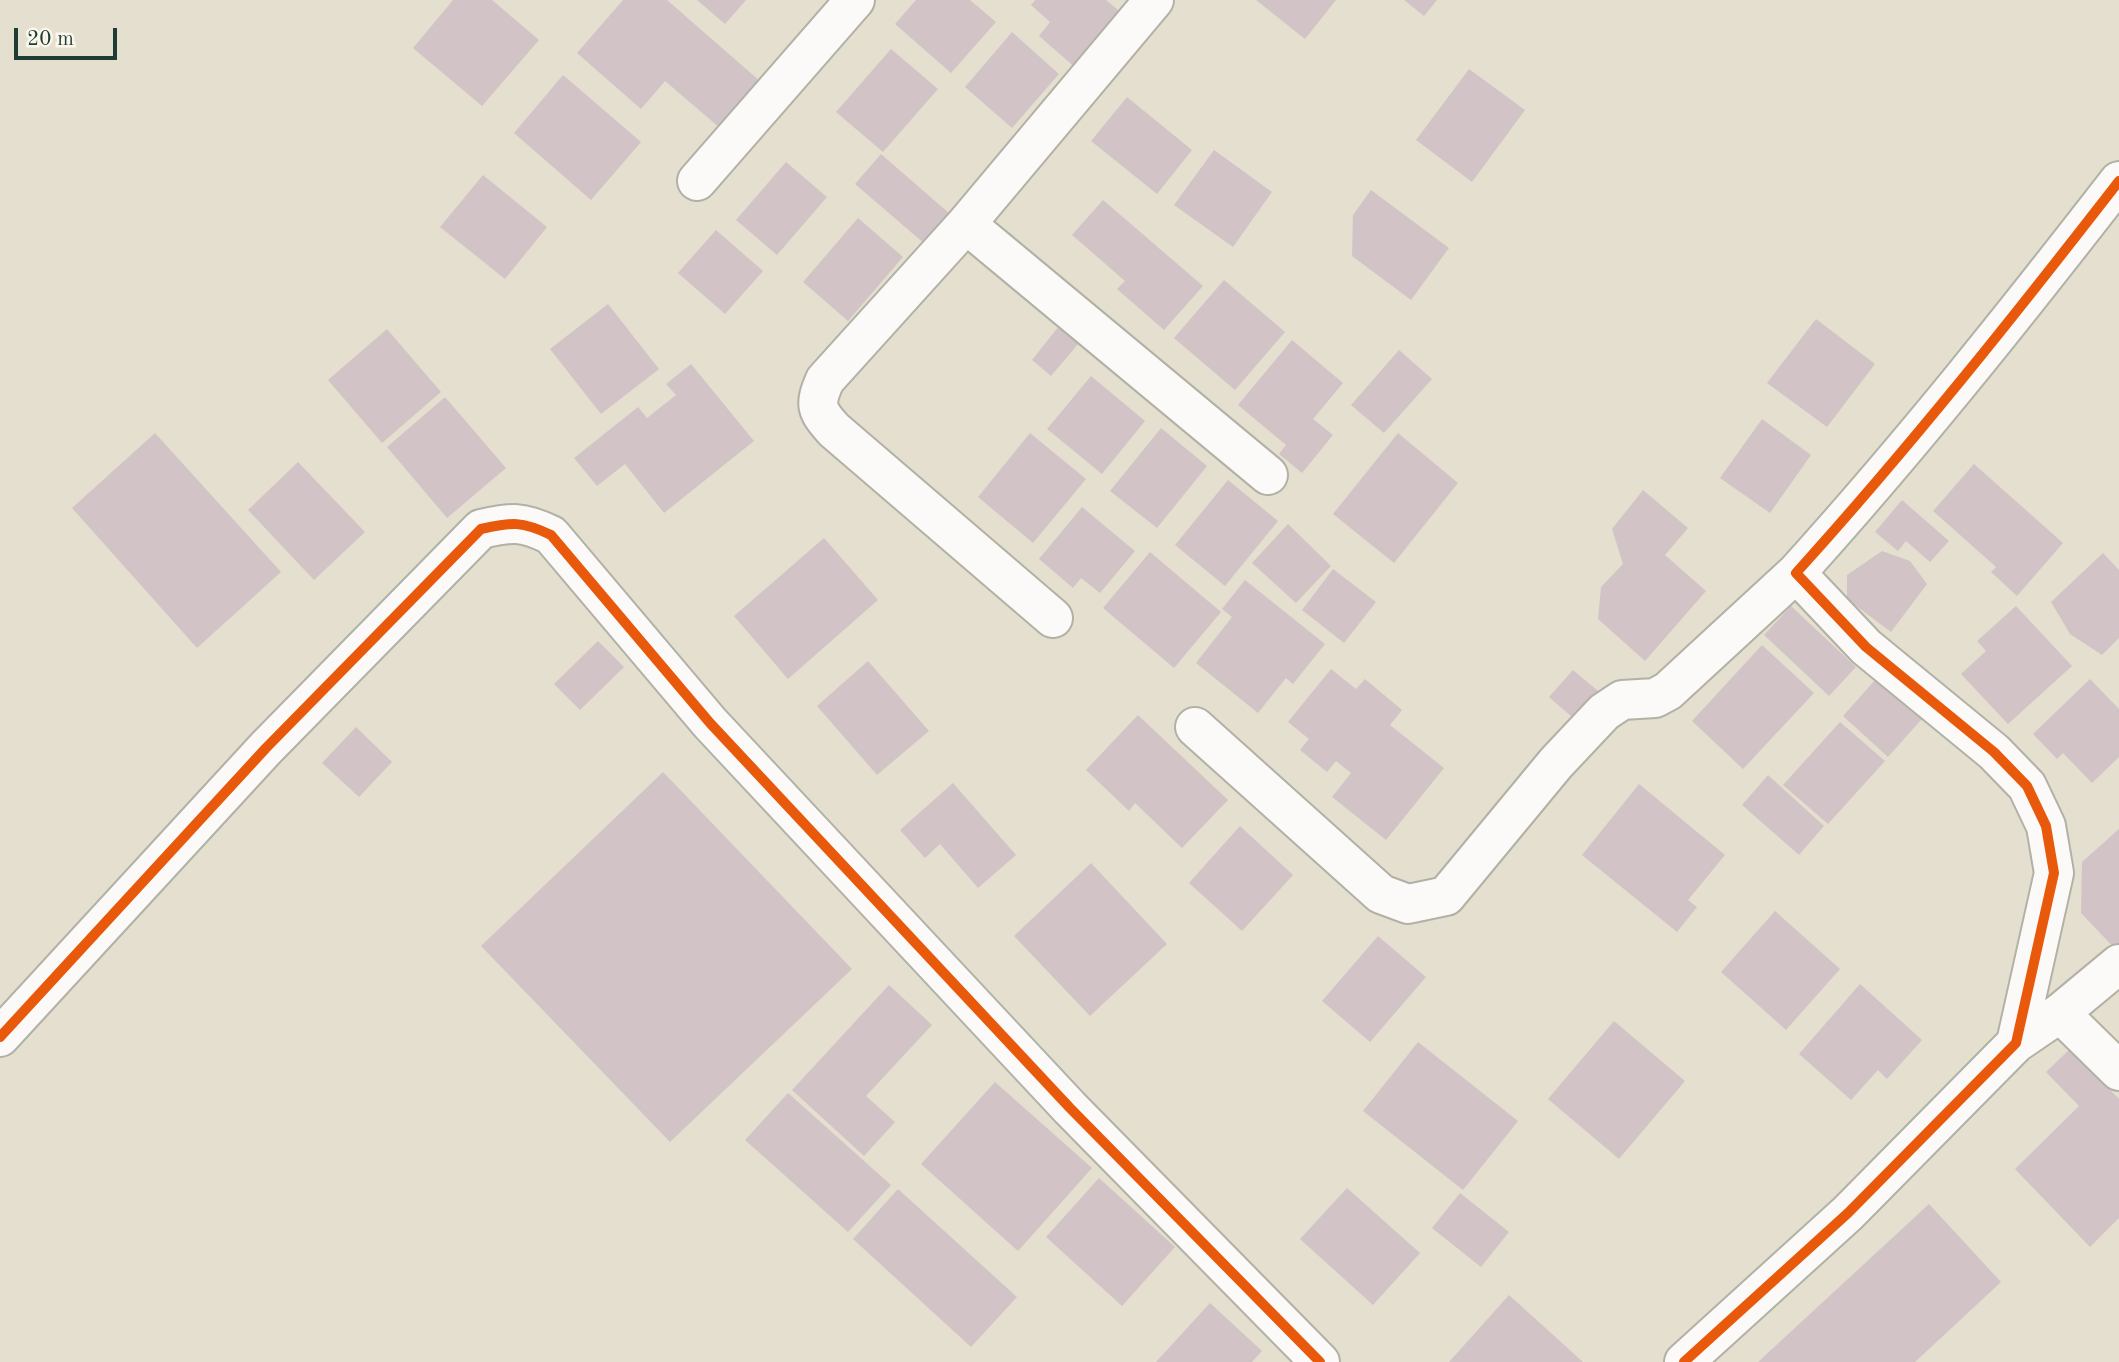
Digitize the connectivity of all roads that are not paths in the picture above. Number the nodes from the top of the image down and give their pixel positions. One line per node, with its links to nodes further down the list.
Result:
1 (855, 0): 3 (street)
2 (1154, 0): 5 (street)
3 (696, 181)
4 (2119, 181): 7 (street)
5 (966, 224): 6 (street); 8 (street)
6 (1268, 475)
7 (1796, 572): 9 (street); 13 (street)
8 (1053, 618)
9 (1195, 727)
10 (2119, 964): 11 (street)
11 (2060, 1013): 13 (street); 14 (street)
12 (0, 1037): 15 (street)
13 (2016, 1043): 16 (street)
14 (2119, 1071)
15 (1320, 1362)
16 (1684, 1362)

